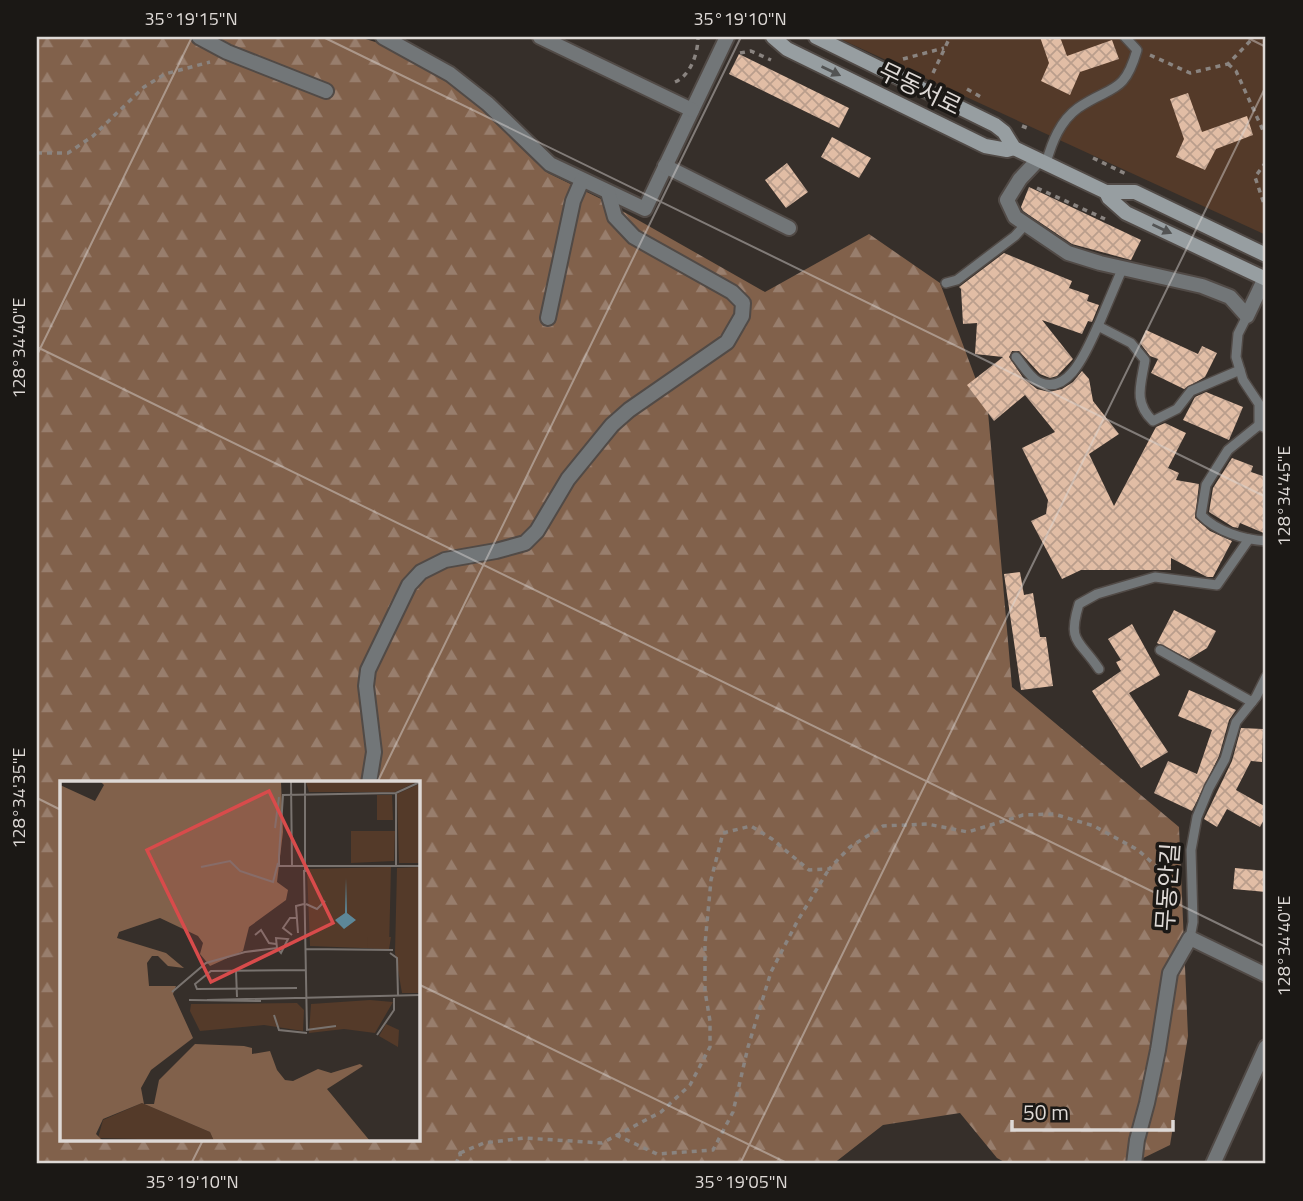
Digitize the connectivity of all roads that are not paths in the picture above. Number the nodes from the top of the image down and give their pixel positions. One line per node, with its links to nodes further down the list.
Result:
1 (199, 37): 8 (street)
2 (540, 37): 9 (street)
3 (727, 37): 9 (street)
4 (773, 37): 10 (main road, 무동서로, one-way to 10)
5 (816, 37): 10 (main road, 무동서로)
6 (1125, 37): 11 (lane)
7 (391, 39): 13 (street)
8 (326, 91)
9 (692, 110): 12 (street)
10 (1014, 148): 11 (main road, 무동서로)
11 (1042, 161): 15 (main road, 무동서로); 16 (street)
12 (665, 166): 14 (street); 17 (street)
13 (582, 180): 14 (street); 23 (street)
14 (608, 192): 34 (street)
15 (1106, 192): 18 (main road, 무동서로); 20 (main road, 무동서로, one-way to 20)
16 (1025, 225): 19 (street); 21 (lane)
17 (789, 228)
18 (1266, 255)
19 (1123, 267): 22 (street); 24 (lane)
20 (1266, 279): 22 (street)
21 (946, 283)
22 (1247, 316): 26 (lane)
23 (548, 318)
24 (1098, 326): 25 (lane); 26 (lane)
25 (1016, 357)
26 (1240, 370): 27 (lane)
27 (1263, 426): 28 (lane)
28 (1249, 539): 29 (lane); 31 (lane)
29 (1266, 541)
30 (1160, 650): 33 (lane)
31 (1099, 669)
32 (1266, 677): 33 (lane, 무동안길)
33 (1252, 702): 35 (lane, 무동안길)
34 (369, 781)
35 (1190, 938): 36 (street); 38 (street, 무동안길)
36 (1266, 975)
37 (1266, 1046): 39 (street)
38 (1134, 1164)
39 (1213, 1164)

